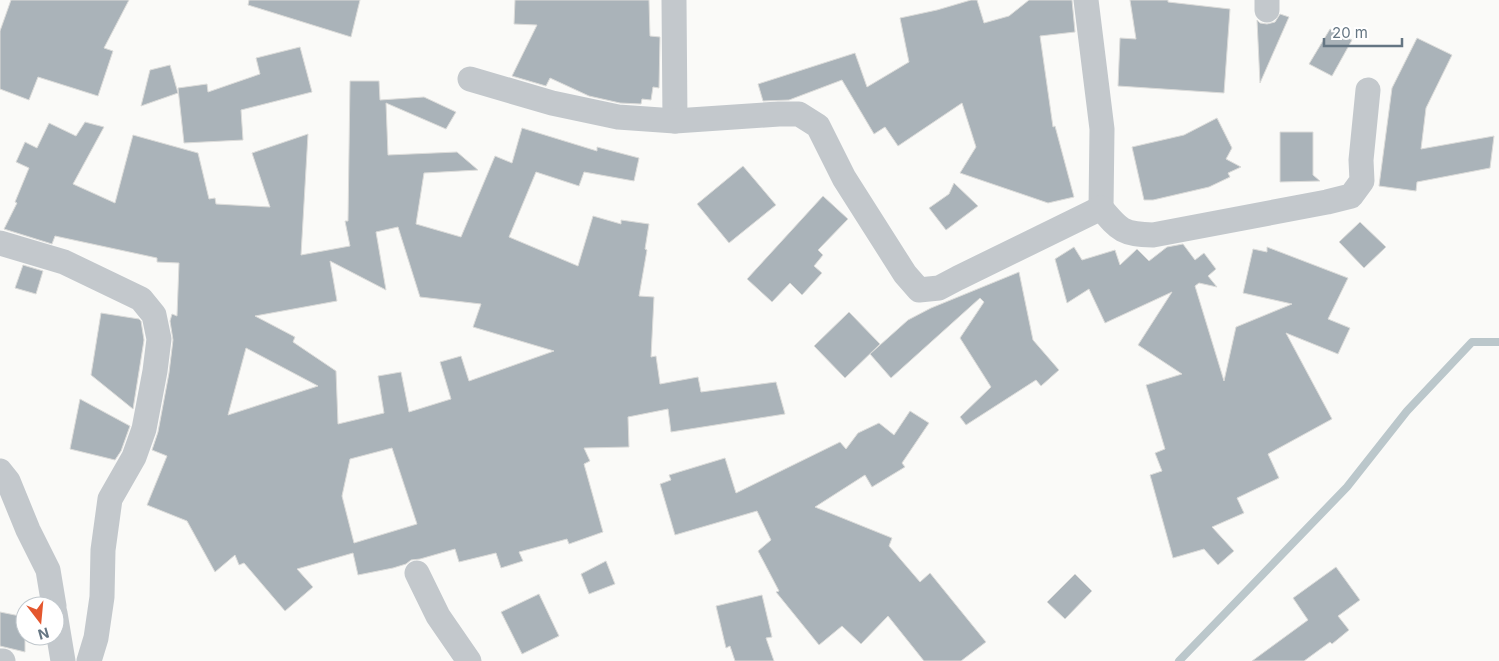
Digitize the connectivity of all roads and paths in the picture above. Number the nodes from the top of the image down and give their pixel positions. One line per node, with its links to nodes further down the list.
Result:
1 (674, 0): 5 (street)
2 (1086, 0): 6 (street)
3 (470, 79): 5 (street)
4 (1368, 90): 6 (street)
5 (675, 121): 6 (street)
6 (1101, 208)
7 (0, 243): 13 (street)
8 (0, 471): 10 (street)
9 (417, 573): 14 (street)
10 (52, 596)
11 (60, 646): 12 (street)
12 (62, 661)
13 (89, 661)
14 (469, 661)

